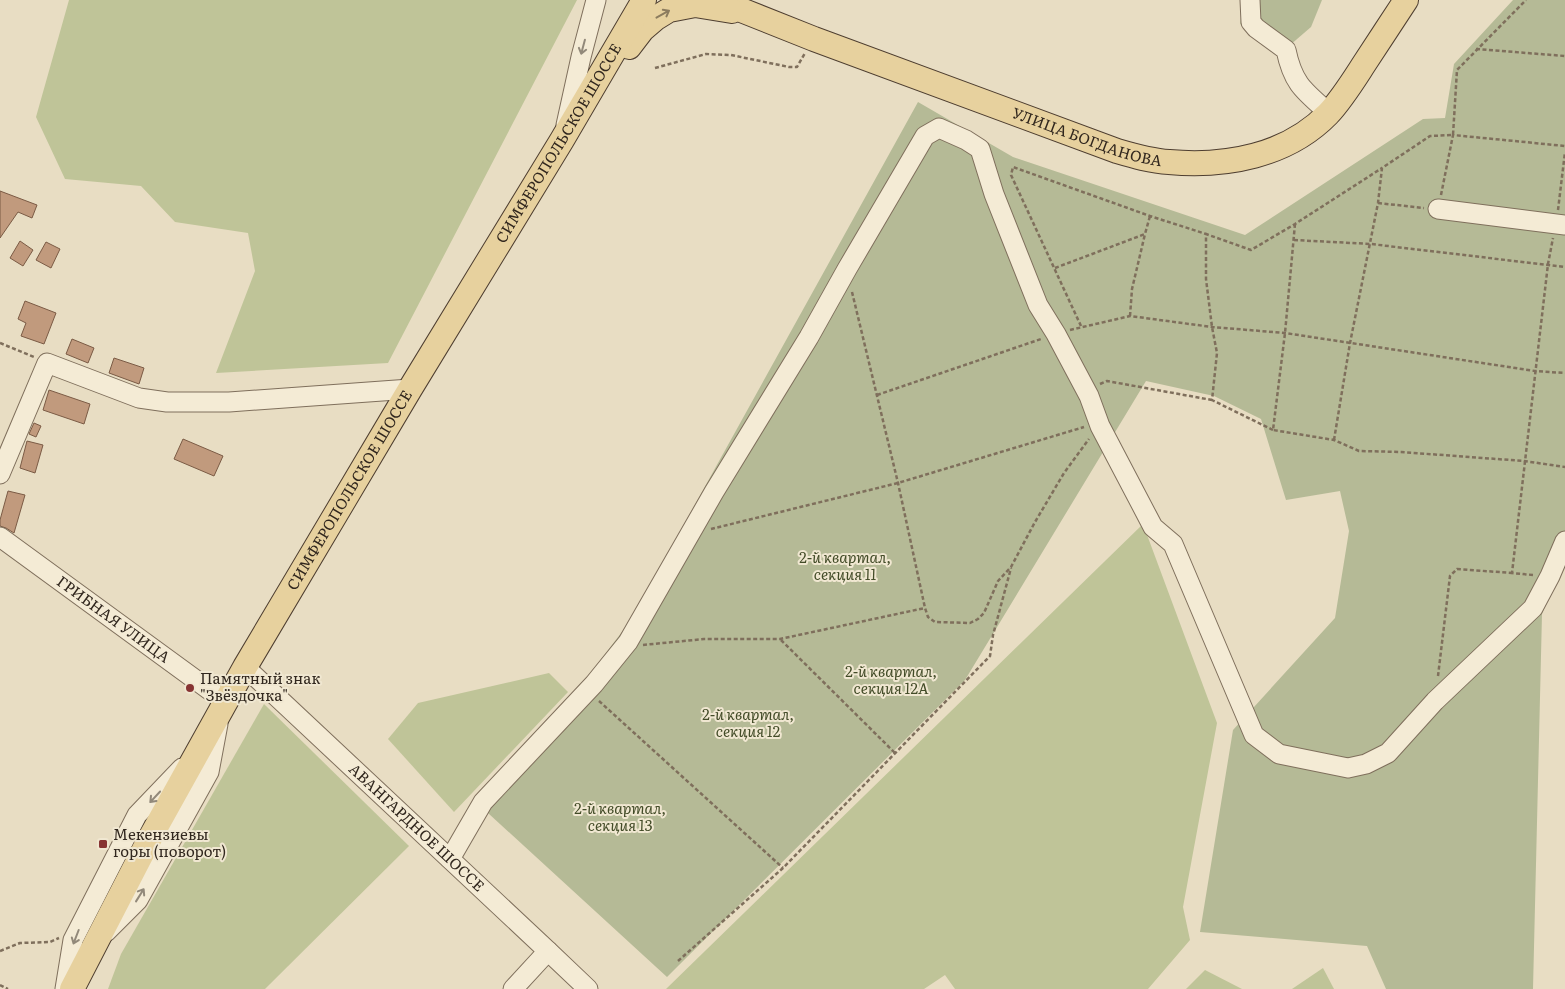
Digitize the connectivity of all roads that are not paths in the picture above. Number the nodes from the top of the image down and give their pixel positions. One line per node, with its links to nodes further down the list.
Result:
1 (596, 0): 10 (street, one-way to 10)
2 (644, 0): 8 (main road, СИМФЕРОПОЛЬСКОЕ ШОССЕ)
3 (716, 0): 7 (main road, УЛИЦА БОГДАНОВА)
4 (730, 0): 7 (main road)
5 (1250, 0): 9 (street)
6 (1406, 0): 9 (main road, УЛИЦА БОГДАНОВА)
7 (763, 18): 8 (main road, one-way to 7); 9 (main road, УЛИЦА БОГДАНОВА)
8 (584, 103): 10 (main road, СИМФЕРОПОЛЬСКОЕ ШОССЕ)
9 (1329, 113)
10 (562, 140): 13 (main road, СИМФЕРОПОЛЬСКОЕ ШОССЕ)
11 (1438, 208): 12 (street)
12 (1561, 224)
13 (410, 389): 14 (street); 17 (main road, СИМФЕРОПОЛЬСКОЕ ШОССЕ)
14 (0, 474)
15 (0, 537): 18 (street, ГРИБНАЯ УЛИЦА)
16 (1565, 541): 19 (street)
17 (245, 667): 18 (main road, СИМФЕРОПОЛЬСКОЕ ШОССЕ); 19 (street, АВАНГАРДНОЕ ШОССЕ)
18 (224, 706): 20 (main road, СИМФЕРОПОЛЬСКОЕ ШОССЕ); 20 (street, one-way to 18)
19 (450, 859): 21 (street, АВАНГАРДНОЕ ШОССЕ)
20 (87, 936): 22 (street, one-way to 22); 23 (main road, СИМФЕРОПОЛЬСКОЕ ШОССЕ)
21 (548, 950): 24 (street); 25 (street, АВАНГАРДНОЕ ШОССЕ)
22 (65, 989)
23 (72, 989)
24 (513, 989)
25 (588, 989)

